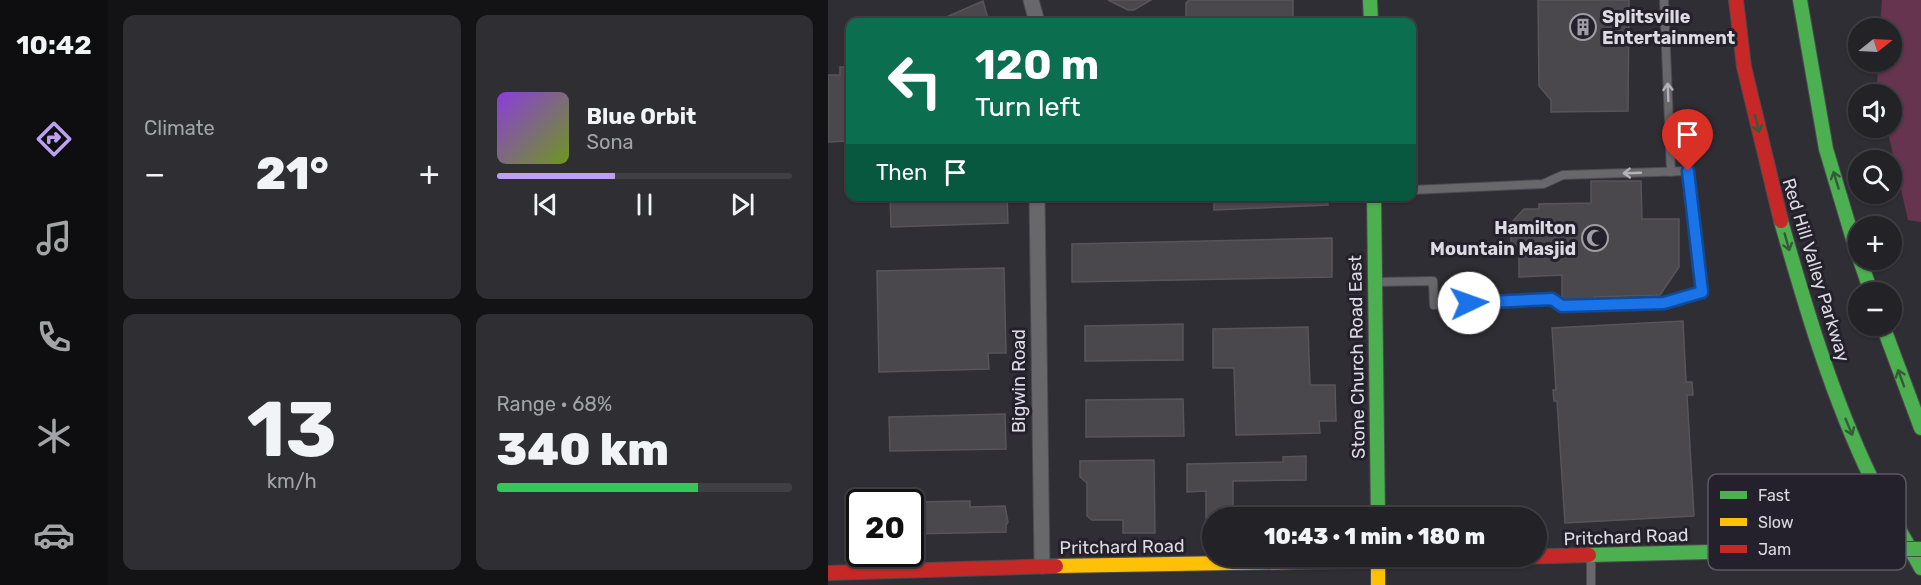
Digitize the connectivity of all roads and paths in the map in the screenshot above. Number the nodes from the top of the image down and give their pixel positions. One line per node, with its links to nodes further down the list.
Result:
1 (1031, 0): 7 (street)
2 (1370, 0): 8 (main road)
3 (1664, 0): 10 (lane, one-way to 3)
4 (1736, 0): 18 (main road, Red Hill Valley Parkway, one-way to 18)
5 (1800, 0): 9 (main road)
6 (1814, 0): 9 (main road)
7 (1036, 18)
8 (1371, 18)
9 (1806, 37): 14 (main road, one-way to 9)
10 (1671, 172): 11 (lane, one-way to 11); 15 (lane)
11 (1416, 190)
12 (1037, 201): 25 (street, Bigwin Road)
13 (1374, 201): 15 (main road, Stone Church Road East)
14 (1848, 222)
15 (1374, 282): 19 (main road, Stone Church Road East)
16 (1886, 336): 17 (main road, one-way to 16)
17 (1921, 428)
18 (1869, 474)
19 (1378, 507)
20 (1906, 541): 27 (main road, Red Hill Valley Parkway, one-way to 27)
21 (1708, 553): 22 (main road, Pritchard Road, bridge)
22 (1591, 556): 23 (main road, Pritchard Road); 31 (lane)
23 (1547, 557)
24 (1202, 563): 25 (main road, Pritchard Road)
25 (1041, 566): 29 (main road, Pritchard Road)
26 (1378, 567): 30 (main road)
27 (1921, 568)
28 (828, 573): 29 (main road, Pritchard Road)
29 (873, 578)
30 (1378, 585)
31 (1591, 585)

